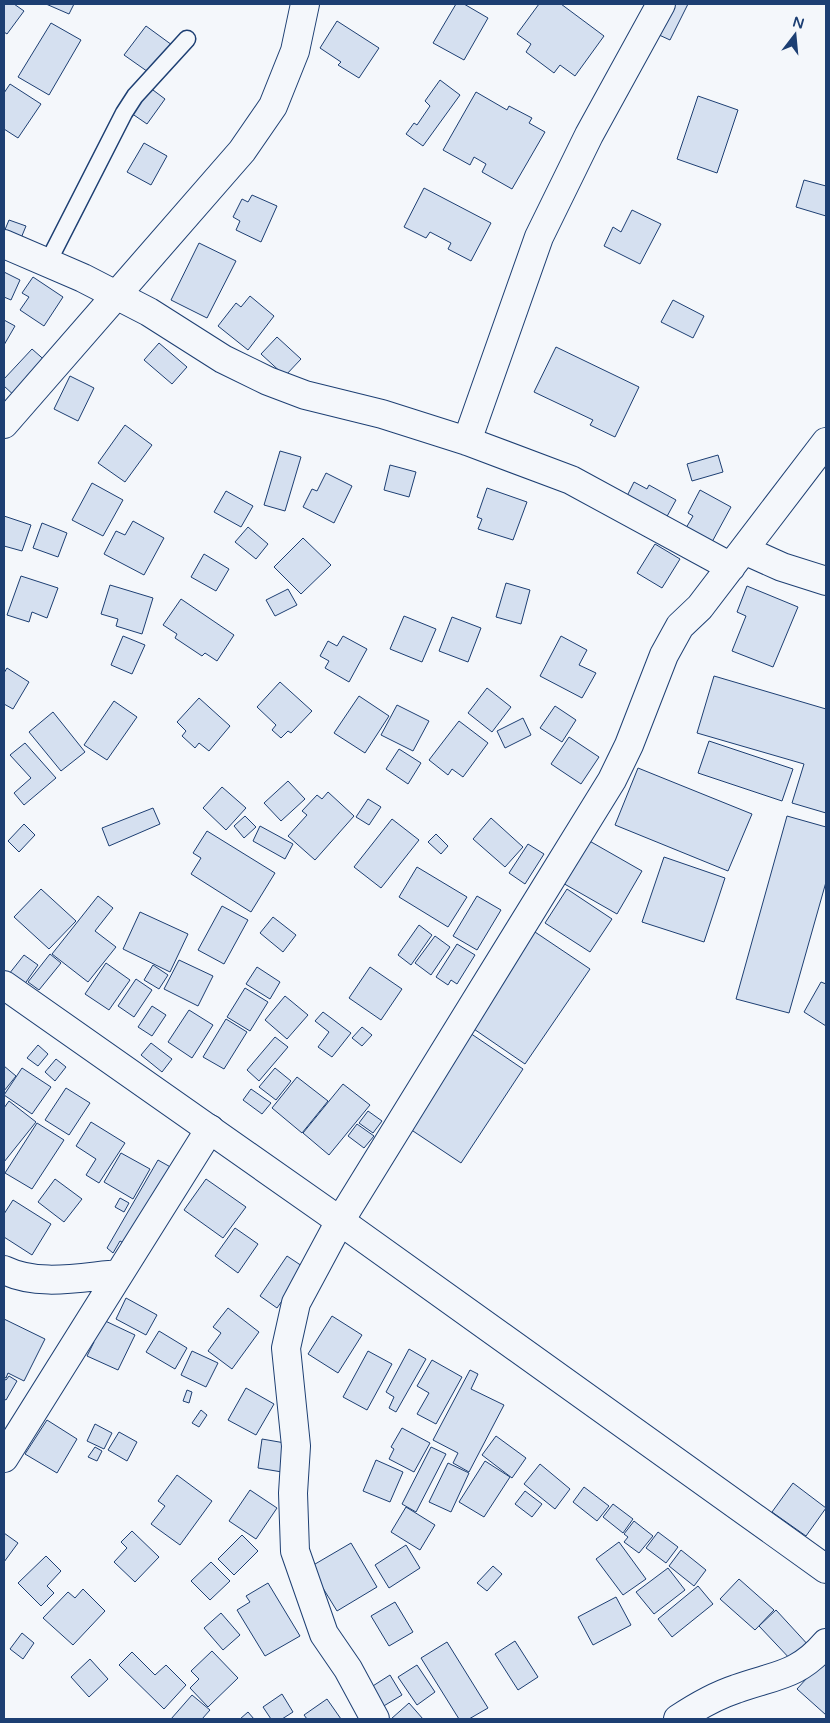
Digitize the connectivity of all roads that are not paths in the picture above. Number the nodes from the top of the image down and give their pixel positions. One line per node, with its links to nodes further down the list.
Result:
1 (305, 4): 6 (street)
2 (661, 4): 8 (street)
3 (187, 39): 5 (lane)
4 (4, 244): 5 (street)
5 (48, 262): 6 (street)
6 (118, 296): 7 (street); 8 (street)
7 (4, 424)
8 (467, 441): 10 (street)
9 (826, 442): 10 (street)
10 (737, 558): 11 (street); 14 (street)
11 (826, 581)
12 (4, 985): 13 (street)
13 (210, 1129): 14 (street); 16 (street)
14 (340, 1221): 18 (street); 20 (street)
15 (4, 1270): 16 (street)
16 (119, 1274): 17 (street)
17 (4, 1458)
18 (826, 1569)
19 (826, 1643): 21 (street)
20 (375, 1719)
21 (678, 1719)

